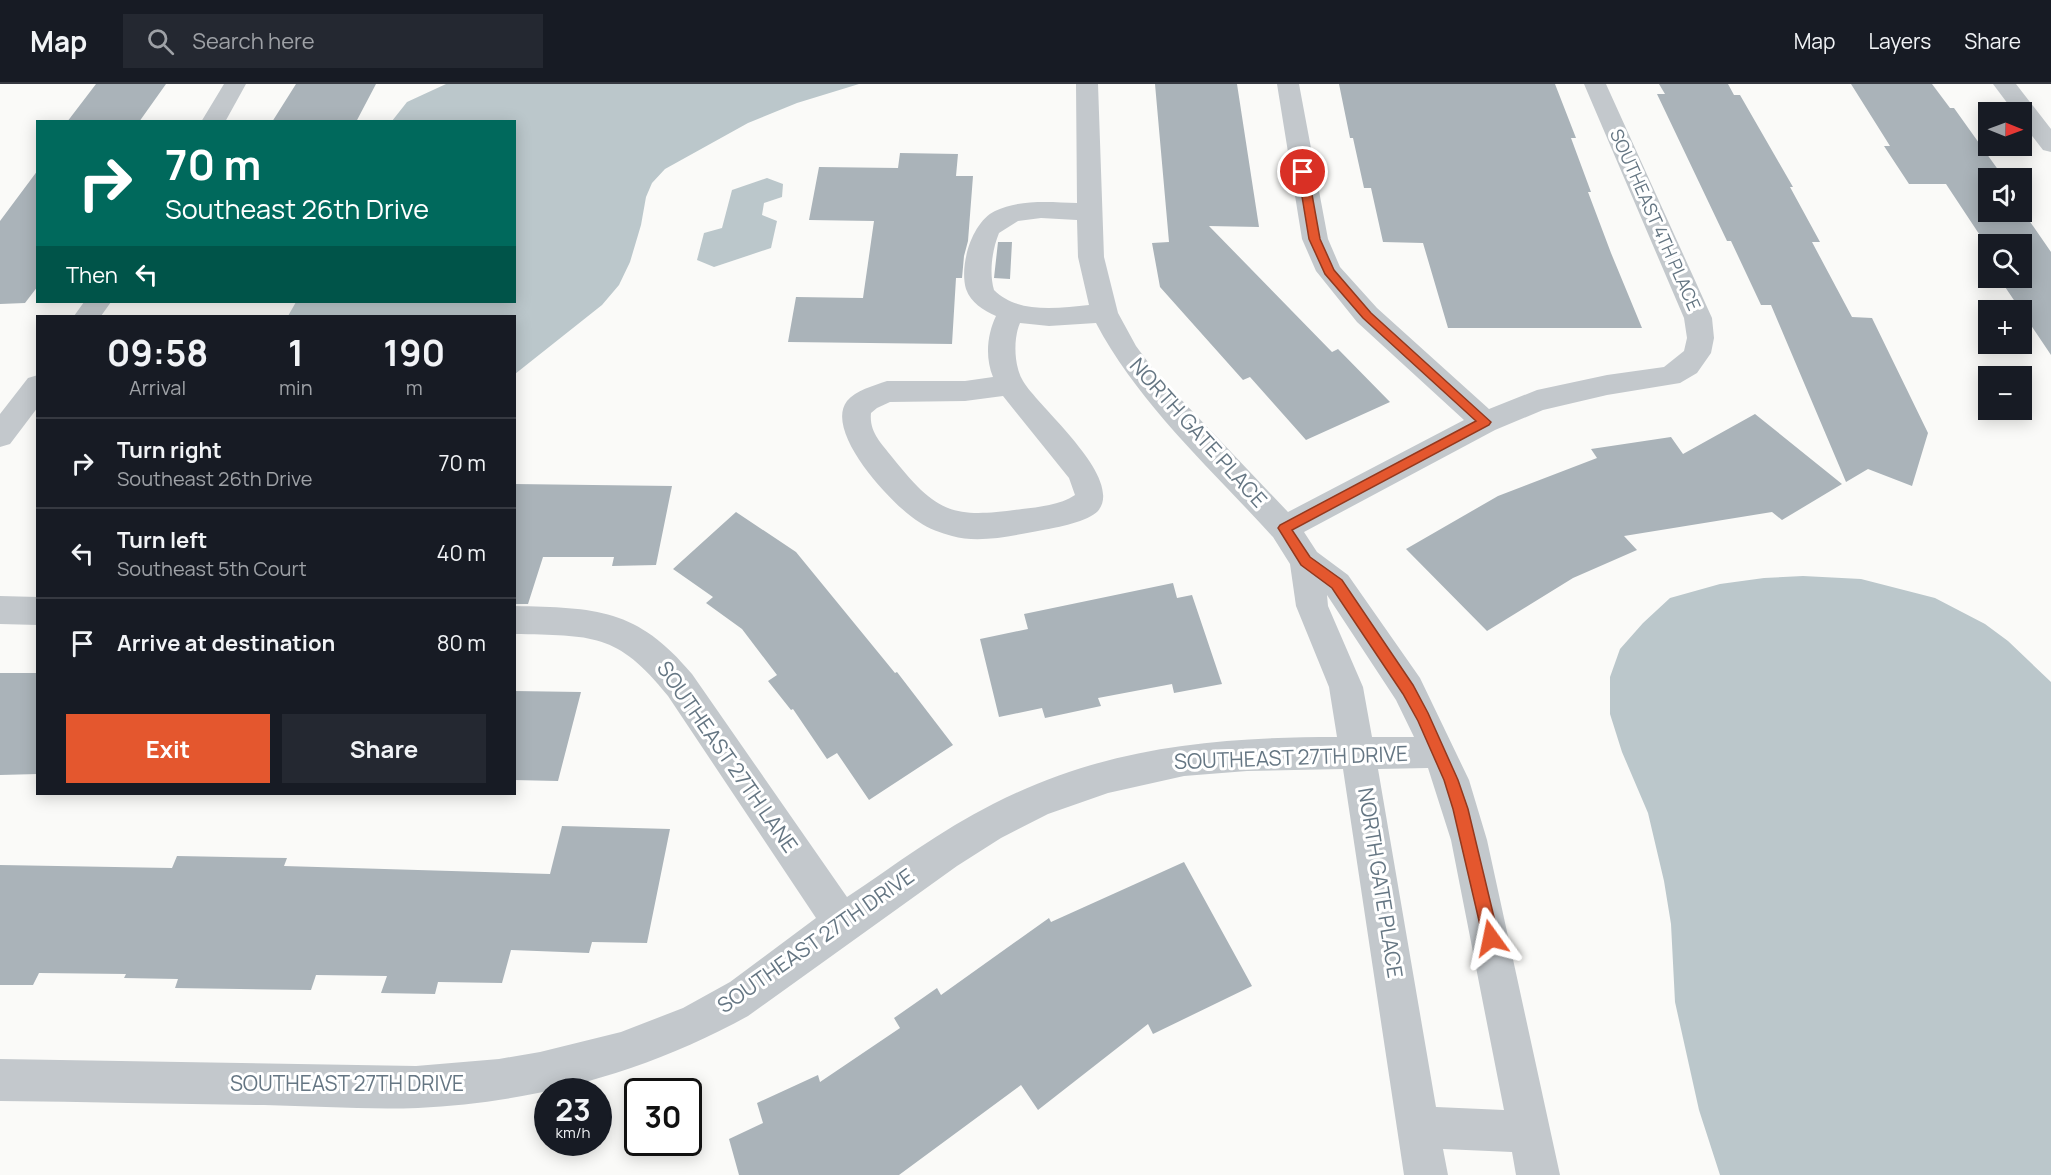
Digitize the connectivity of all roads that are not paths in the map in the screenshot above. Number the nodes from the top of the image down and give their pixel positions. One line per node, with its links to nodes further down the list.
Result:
1 (235, 84): 6 (street)
2 (1087, 84): 8 (street, NORTH GATE PLACE)
3 (1288, 84): 15 (street)
4 (1595, 84): 15 (street, SOUTHEAST 4TH PLACE)
5 (2004, 84): 7 (street)
6 (214, 120)
7 (2051, 145)
8 (1090, 212): 10 (street); 11 (street, NORTH GATE PLACE)
9 (97, 303): 12 (street)
10 (1012, 311): 11 (street); 13 (street)
11 (1104, 313): 17 (street, NORTH GATE PLACE)
12 (88, 315)
13 (1010, 385): 13 (street)
14 (36, 388): 16 (street)
15 (1485, 422): 17 (street)
16 (0, 436)
17 (1284, 528): 18 (street, NORTH GATE PLACE)
18 (1306, 561): 22 (street, NORTH GATE PLACE); 23 (street, NORTH GATE PLACE)
19 (0, 610): 20 (street)
20 (36, 611)
21 (516, 620): 24 (street, SOUTHEAST 27TH LANE)
22 (1439, 752): 23 (street, SOUTHEAST 27TH DRIVE); 27 (street, NORTH GATE PLACE)
23 (1359, 755): 24 (street, SOUTHEAST 27TH DRIVE); 26 (street, NORTH GATE PLACE)
24 (842, 923): 25 (street, SOUTHEAST 27TH DRIVE)
25 (0, 1080)
26 (1419, 1127): 27 (street); 28 (street, NORTH GATE PLACE)
27 (1529, 1132): 29 (street, NORTH GATE PLACE)
28 (1426, 1175)
29 (1538, 1175)

